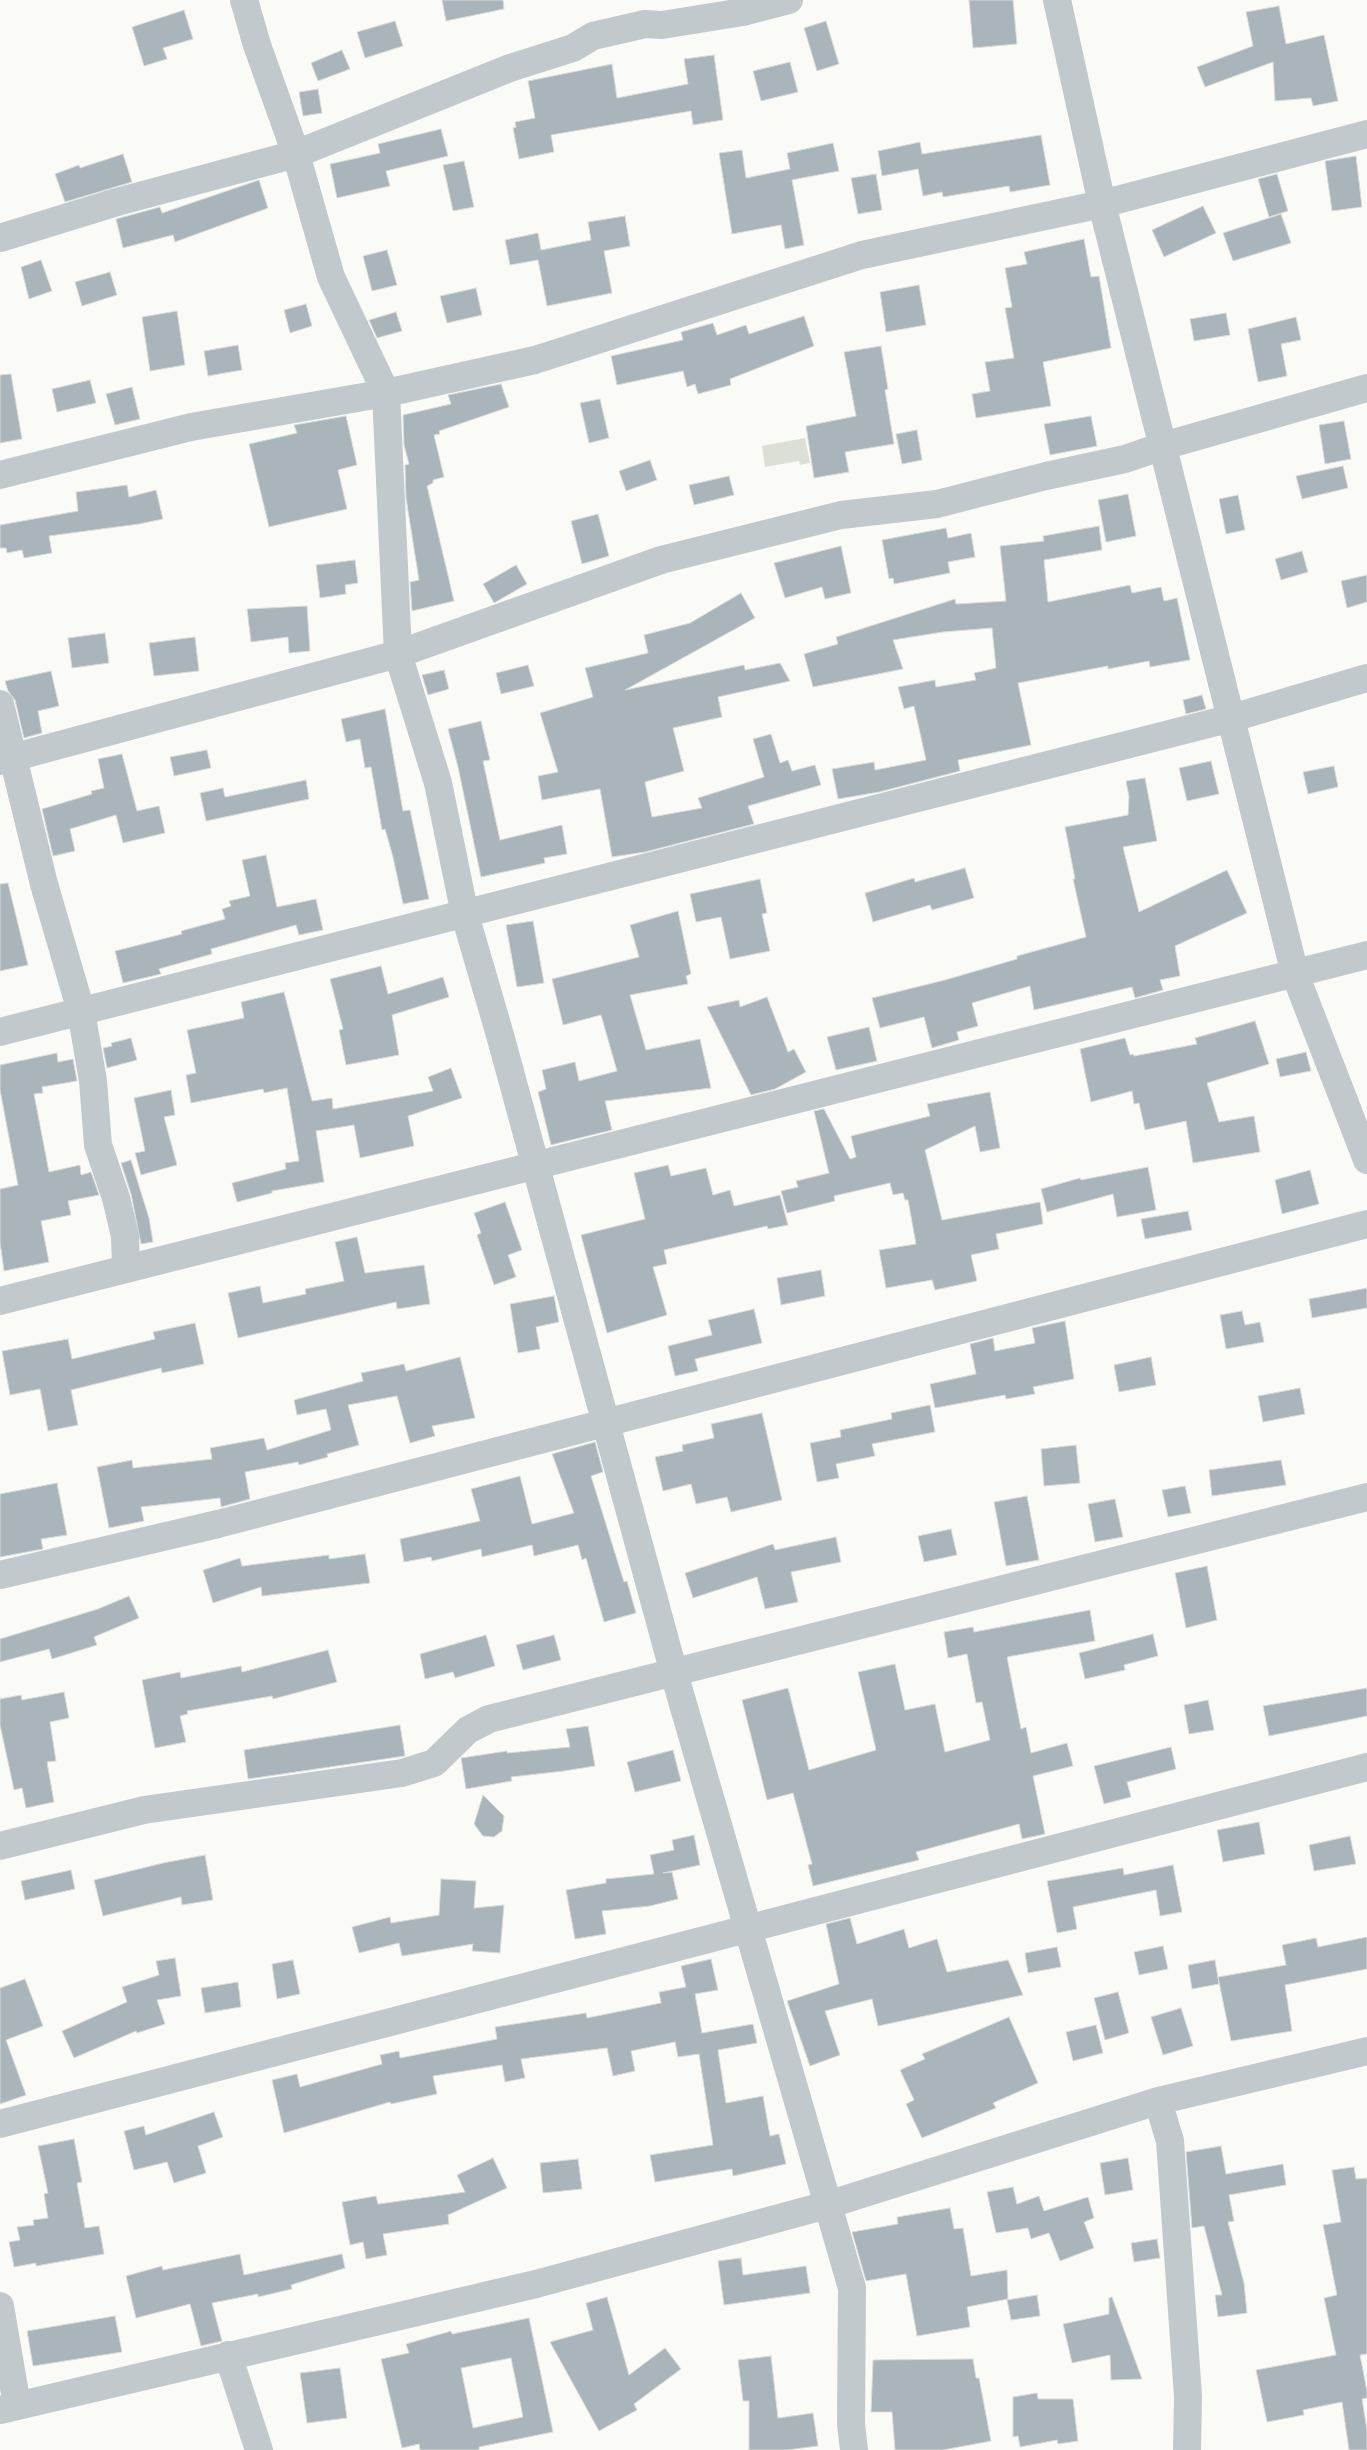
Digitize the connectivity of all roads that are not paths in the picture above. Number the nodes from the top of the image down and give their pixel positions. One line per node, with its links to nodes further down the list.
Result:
1 (244, 0): 5 (street)
2 (789, 0): 5 (street)
3 (1057, 0): 6 (street)
4 (1367, 134): 6 (street)
5 (296, 154): 7 (street); 9 (street)
6 (1102, 204): 9 (street); 10 (street)
7 (0, 238)
8 (1367, 388): 10 (street)
9 (386, 393): 11 (street); 12 (street)
10 (1164, 446): 12 (street); 15 (street)
11 (0, 475)
12 (398, 654): 16 (street); 17 (street)
13 (1367, 678): 15 (street)
14 (0, 704): 16 (street)
15 (1232, 718): 17 (street); 19 (street)
16 (7, 759): 20 (street)
17 (465, 915): 20 (street); 23 (street)
18 (1367, 955): 19 (street)
19 (1295, 974): 22 (street); 23 (street)
20 (81, 1011): 21 (street); 25 (street)
21 (0, 1032)
22 (1367, 1160)
23 (535, 1164): 25 (street); 27 (street)
24 (1367, 1224): 27 (street)
25 (126, 1268): 26 (street)
26 (0, 1301)
27 (605, 1424): 29 (street); 30 (street)
28 (1367, 1496): 30 (street)
29 (0, 1575)
30 (674, 1673): 32 (street); 33 (street)
31 (1367, 1767): 33 (street)
32 (0, 1846)
33 (749, 1928): 36 (street); 37 (street)
34 (1367, 2051): 35 (street)
35 (1158, 2101): 37 (street); 43 (street)
36 (0, 2124)
37 (827, 2205): 39 (street); 42 (street)
38 (0, 2306): 40 (street)
39 (228, 2355): 40 (street); 41 (street)
40 (9, 2408)
41 (259, 2450)
42 (854, 2450)
43 (1187, 2450)

